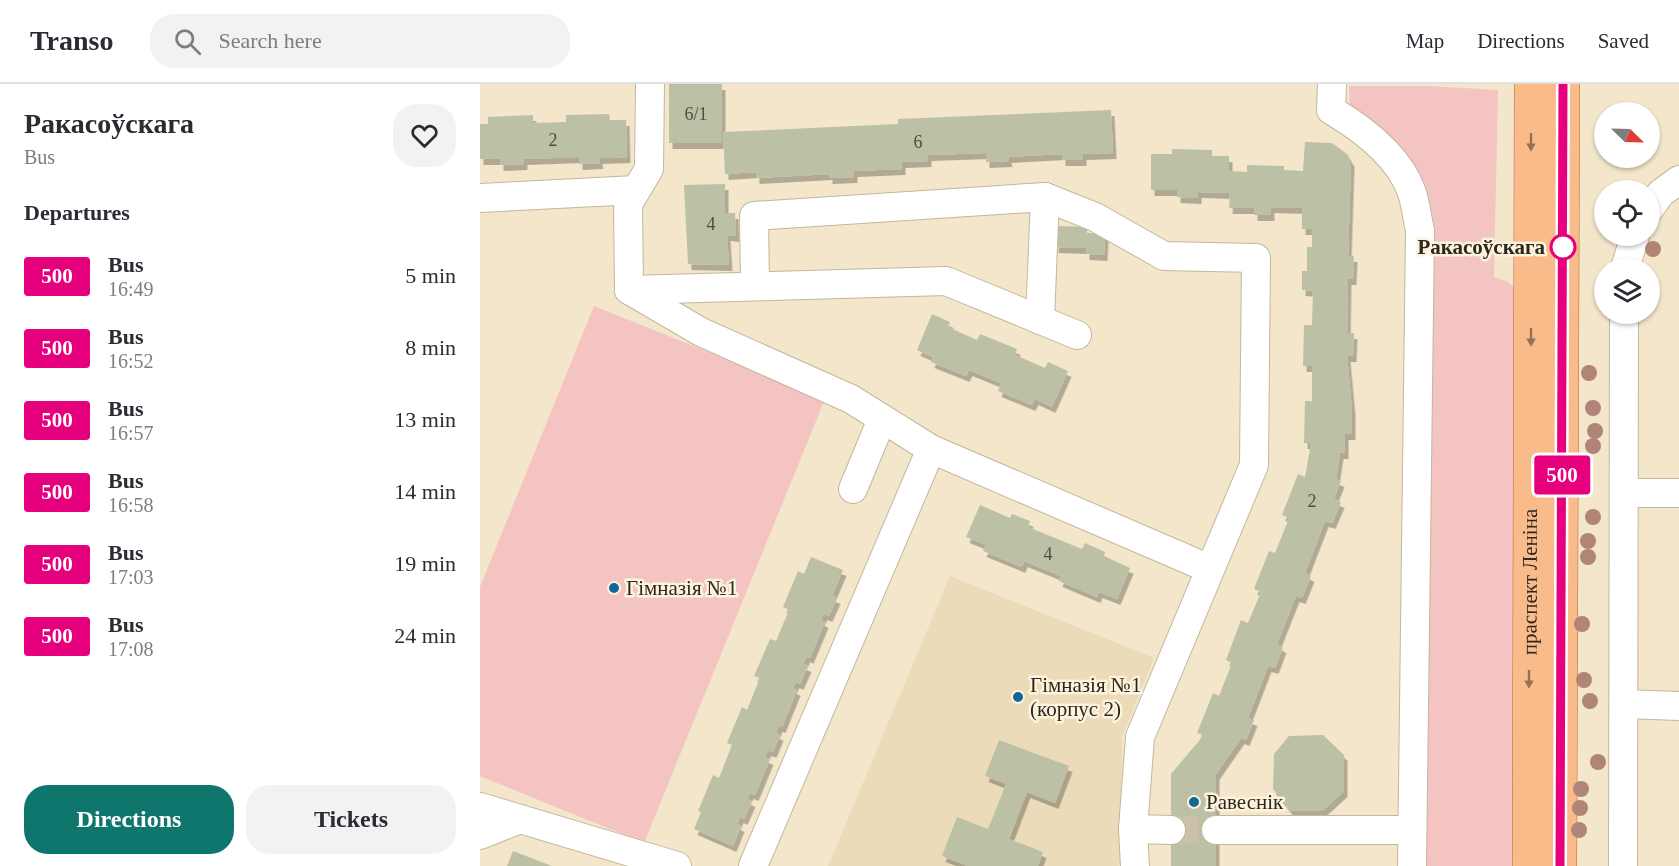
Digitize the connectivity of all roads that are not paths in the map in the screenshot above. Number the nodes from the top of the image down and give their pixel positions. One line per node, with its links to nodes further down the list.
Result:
1 (650, 84): 6 (street)
2 (1332, 84): 28 (street)
3 (1532, 84): 34 (main road, праспект Леніна, one-way to 34)
4 (1563, 84): 35 (main road, праспект Леніна)
5 (1679, 180): 7 (street)
6 (636, 190): 9 (street); 11 (street)
7 (1660, 193)
8 (1045, 197): 10 (street); 12 (street); 20 (street)
9 (480, 198)
10 (755, 286): 11 (street); 12 (street)
11 (628, 290): 15 (street)
12 (1040, 320): 14 (street)
13 (1624, 324): 18 (street)
14 (1077, 335)
15 (882, 418): 16 (street); 17 (street)
16 (931, 449): 20 (street); 31 (street)
17 (853, 489)
18 (1624, 493): 19 (street); 21 (street)
19 (1679, 493)
20 (1210, 569): 25 (street)
21 (1624, 704): 22 (street); 36 (street)
22 (1679, 706)
23 (480, 807): 24 (street)
24 (520, 819): 29 (street); 30 (street)
25 (1133, 829): 26 (street); 32 (street)
26 (1171, 830)
27 (1216, 830): 28 (street)
28 (1412, 830): 33 (street)
29 (480, 834)
30 (677, 866)
31 (753, 866)
32 (1135, 866)
33 (1412, 866)
34 (1529, 866)
35 (1560, 866)
36 (1623, 866)

